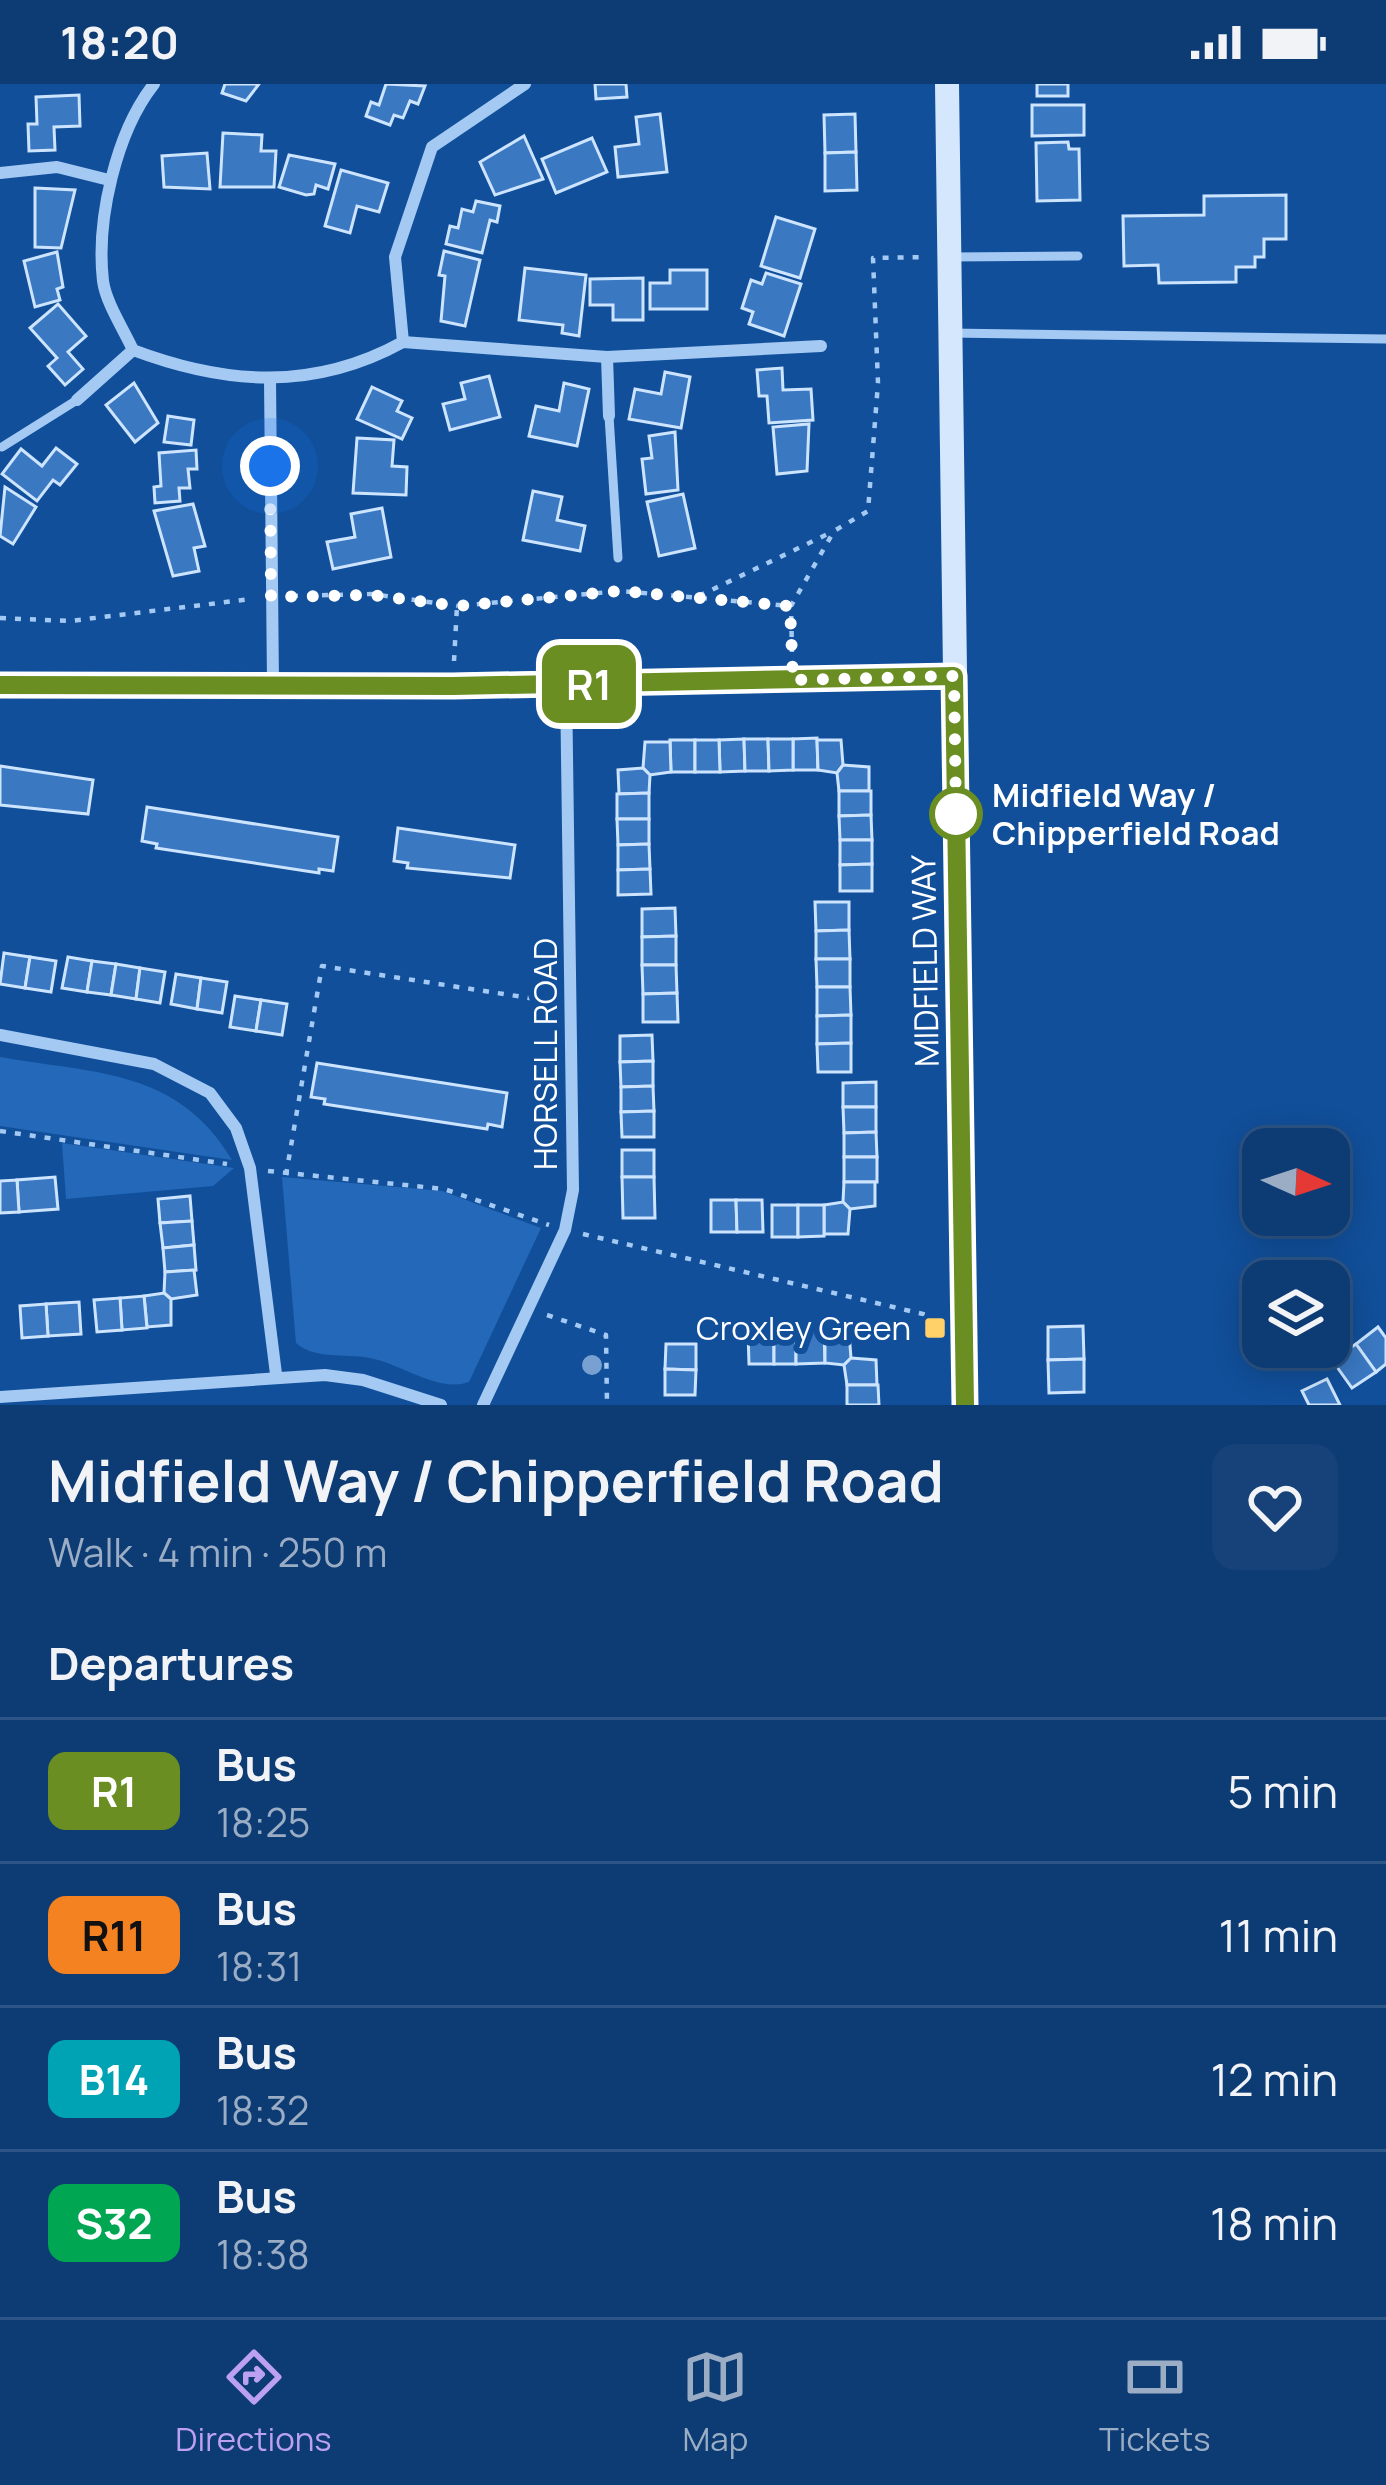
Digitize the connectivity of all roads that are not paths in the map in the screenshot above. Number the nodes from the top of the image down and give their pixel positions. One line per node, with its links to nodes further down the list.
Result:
1 (154, 84): 5 (street)
2 (525, 84): 10 (street)
3 (947, 84): 7 (street, MIDFIELD WAY)
4 (0, 173): 5 (street)
5 (109, 180): 12 (street)
6 (1078, 256): 7 (lane)
7 (951, 257): 8 (street, MIDFIELD WAY)
8 (951, 333): 9 (lane); 19 (street, MIDFIELD WAY)
9 (1386, 339)
10 (403, 342): 13 (street); 14 (street)
11 (820, 346): 13 (street)
12 (133, 350): 14 (street); 15 (street)
13 (607, 357): 16 (street)
14 (270, 379): 20 (street)
15 (77, 400): 17 (lane)
16 (609, 416): 18 (lane)
17 (2, 447)
18 (618, 558)
19 (954, 676): 21 (street); 28 (street, MIDFIELD WAY)
20 (272, 684): 21 (street); 22 (street)
21 (566, 684): 27 (street, HORSELL ROAD)
22 (0, 685)
23 (0, 1036): 24 (street)
24 (277, 1374): 25 (street); 26 (street)
25 (0, 1396)
26 (441, 1405)
27 (483, 1405)
28 (965, 1405)

